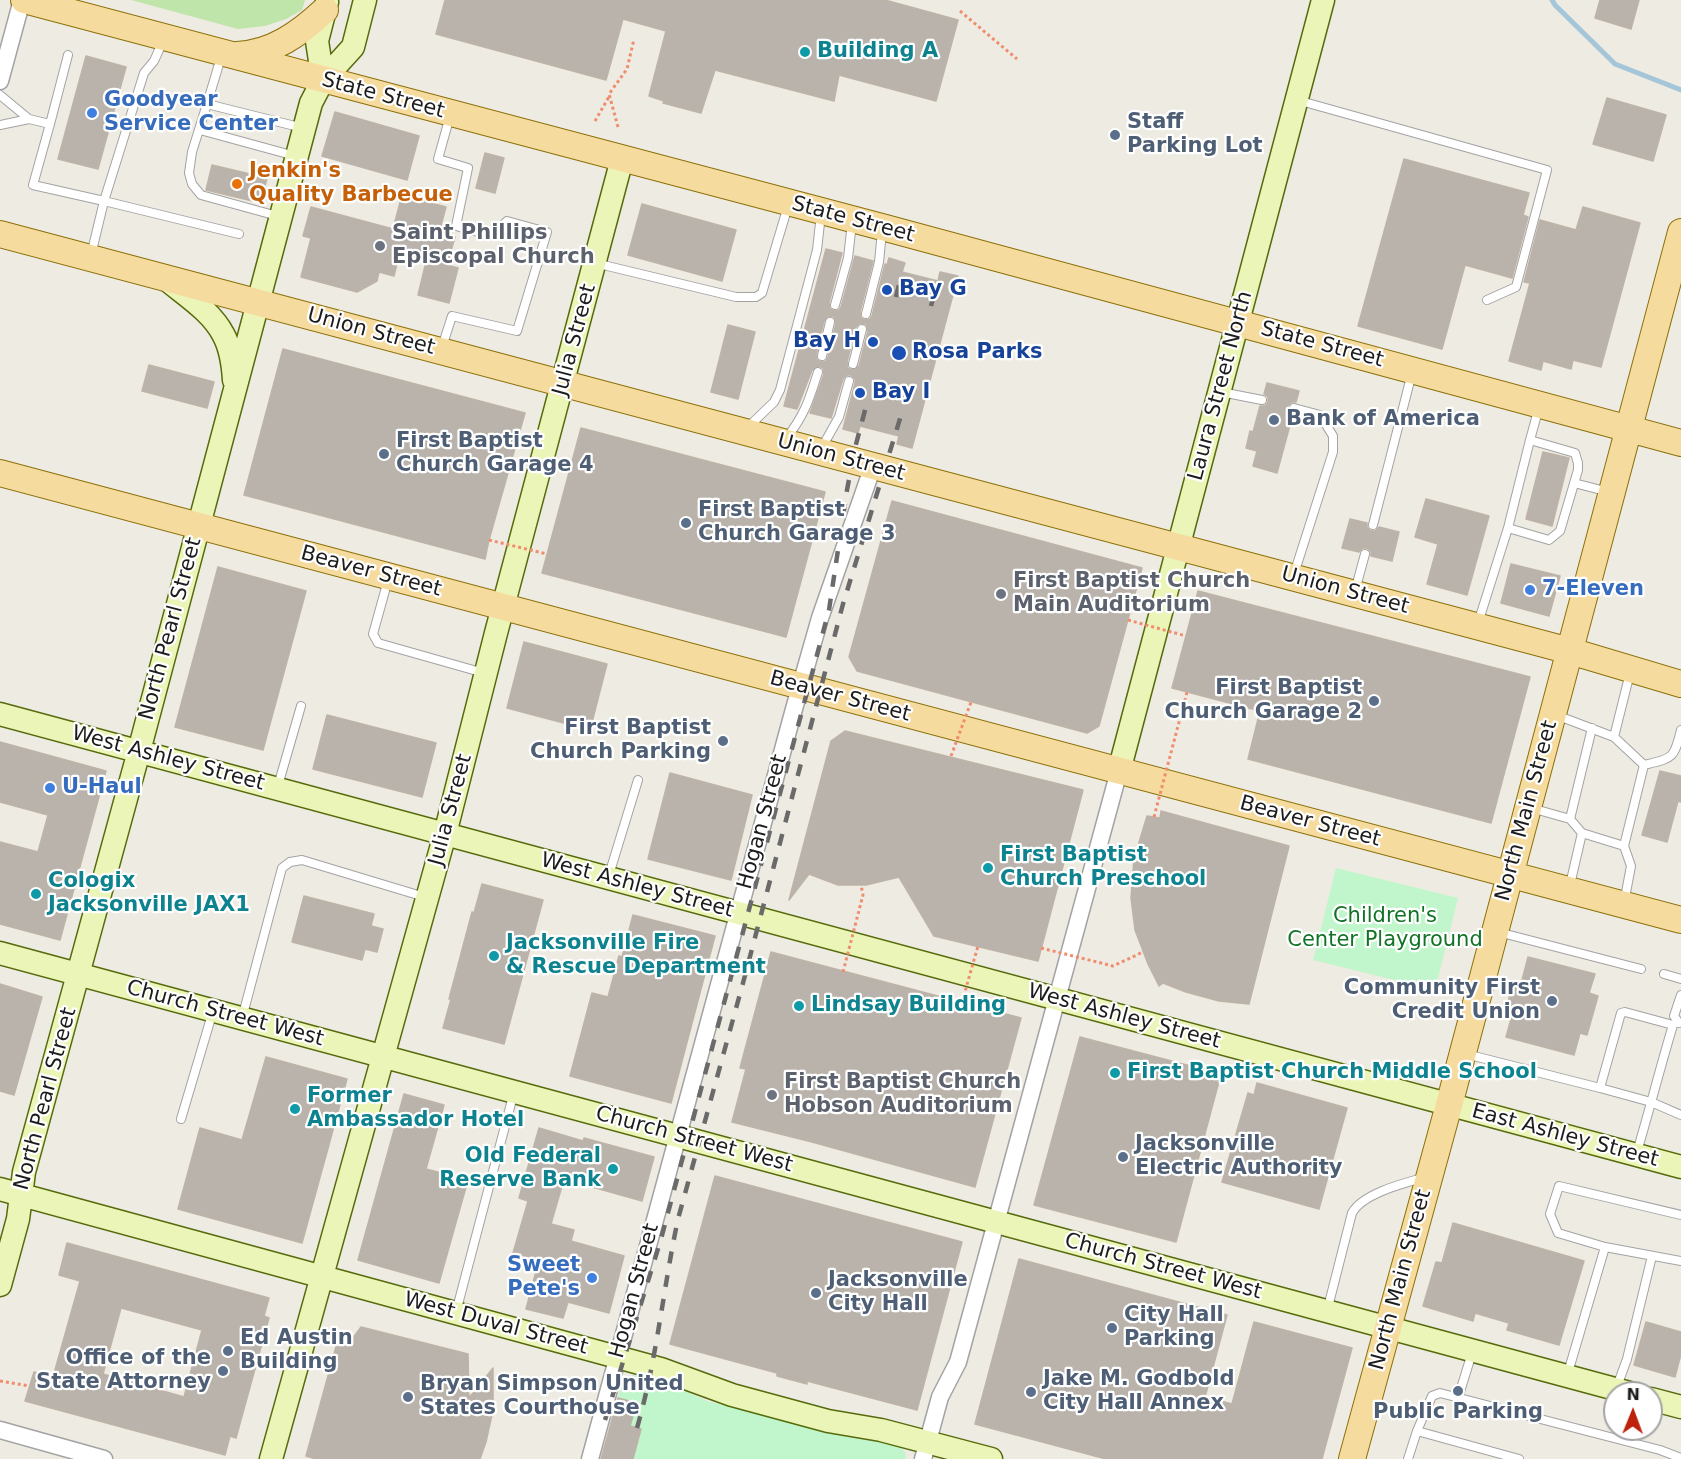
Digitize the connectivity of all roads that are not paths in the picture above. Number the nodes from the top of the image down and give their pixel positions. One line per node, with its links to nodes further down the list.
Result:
1 (23, 0): 5 (main road, State Street); 9 (street)
2 (365, 0): 8 (street, North Pearl Street)
3 (1323, 0): 11 (street, Laura Street North)
4 (326, 5): 7 (main road); 8 (street)
5 (165, 38): 7 (main road, State Street); 21 (lane)
6 (68, 55): 15 (lane)
7 (226, 55): 8 (main road, State Street); 12 (lane)
8 (322, 80): 13 (main road, State Street); 17 (street, North Pearl Street)
9 (0, 81)
10 (0, 95): 14 (lane)
11 (1296, 100): 33 (lane); 38 (street, Laura Street North)
12 (207, 104): 17 (lane); 18 (lane)
13 (450, 114): 20 (main road, State Street); 40 (lane)
14 (29, 119): 15 (lane); 16 (lane)
15 (50, 124): 21 (lane)
16 (0, 125)
17 (305, 129): 19 (street, North Pearl Street)
18 (200, 130): 19 (lane); 24 (lane)
19 (297, 156): 24 (street, North Pearl Street)
20 (622, 159): 22 (main road, State Street); 31 (street, Julia Street)
21 (104, 201): 29 (lane); 30 (lane)
22 (789, 203): 23 (main road, State Street); 31 (lane)
23 (822, 211): 25 (main road, State Street); 53 (lane)
24 (281, 217): 34 (street, North Pearl Street)
25 (852, 220): 26 (main road, State Street); 35 (lane)
26 (882, 227): 36 (lane); 38 (main road, State Street)
27 (1681, 232): 52 (main road, North Main Street)
28 (0, 234): 30 (main road, Union Street)
29 (239, 234)
30 (90, 258): 32 (main road, Union Street)
31 (595, 263): 46 (street, Julia Street)
32 (166, 279): 34 (main road, Union Street); 47 (street)
33 (1487, 300)
34 (259, 302): 40 (main road, Union Street); 47 (street, North Pearl Street)
35 (835, 305)
36 (866, 314)
37 (830, 322): 41 (lane)
38 (1238, 322): 43 (main road, State Street); 48 (street, Laura Street North)
39 (862, 330): 42 (lane)
40 (441, 351): 46 (main road, Union Street)
41 (822, 356)
42 (853, 364)
43 (1413, 370): 50 (main road, State Street); 62 (lane)
44 (818, 372): 55 (lane)
45 (849, 381): 57 (lane)
46 (563, 383): 53 (main road, Union Street); 70 (street, Julia Street)
47 (235, 390): 63 (street, North Pearl Street)
48 (1219, 391): 49 (lane); 65 (street, Laura Street North)
49 (1262, 400)
50 (1540, 404): 52 (main road, State Street); 54 (lane)
51 (1294, 408): 68 (lane)
52 (1629, 427): 56 (main road, State Street); 61 (main road, North Main Street)
53 (743, 431): 55 (main road, Union Street)
54 (1530, 440): 60 (lane); 64 (lane)
55 (783, 442): 57 (main road, Union Street)
56 (1681, 443)
57 (819, 452): 58 (main road, Union Street)
58 (873, 466): 65 (main road, Union Street); 76 (street, Hogan Street)
59 (0, 473): 63 (main road, Beaver Street)
60 (1574, 483): 61 (lane); 64 (lane)
61 (1612, 493): 72 (main road, North Main Street)
62 (1373, 525)
63 (198, 526): 67 (main road, Beaver Street); 83 (street, North Pearl Street)
64 (1508, 528): 71 (lane)
65 (1177, 547): 68 (main road, Union Street); 85 (street, Laura Street North)
66 (1365, 554): 69 (lane)
67 (389, 577): 70 (main road, Beaver Street); 74 (lane)
68 (1293, 578): 69 (main road, Union Street)
69 (1354, 594): 71 (main road, Union Street)
70 (503, 607): 74 (street, Julia Street); 76 (main road, Beaver Street)
71 (1476, 626): 72 (main road, Union Street)
72 (1570, 651): 73 (main road, Union Street); 79 (main road, North Main Street)
73 (1631, 670): 75 (main road, Union Street); 82 (lane)
74 (486, 673): 91 (street, Julia Street)
75 (1681, 684)
76 (800, 686): 85 (main road, Beaver Street); 98 (street, Hogan Street)
77 (301, 706): 87 (lane)
78 (0, 714): 83 (street, West Ashley Street)
79 (1553, 714): 80 (lane); 88 (main road, North Main Street)
80 (1592, 728): 82 (lane); 89 (lane)
81 (1681, 730): 84 (lane)
82 (1614, 737): 84 (lane)
83 (140, 752): 87 (street, West Ashley Street); 103 (street, North Pearl Street)
84 (1644, 765): 92 (lane)
85 (1119, 771): 93 (main road, Beaver Street); 107 (street)
86 (638, 780): 94 (lane)
87 (277, 789): 91 (street, West Ashley Street)
88 (1528, 807): 89 (lane); 93 (main road, North Main Street)
89 (1570, 819): 90 (lane)
90 (1582, 833): 92 (lane); 95 (lane)
91 (445, 834): 94 (street, West Ashley Street); 96 (street, Julia Street)
92 (1624, 846): 97 (lane)
93 (1510, 874): 95 (main road, Beaver Street); 100 (main road, North Main Street)
94 (608, 878): 98 (street, West Ashley Street)
95 (1569, 890): 97 (main road, Beaver Street)
96 (428, 898): 109 (lane); 112 (street, Julia Street)
97 (1624, 905): 99 (main road, Beaver Street)
98 (739, 914): 107 (street, West Ashley Street); 119 (street, Hogan Street)
99 (1681, 920)
100 (1495, 931): 102 (lane); 111 (main road, North Main Street)
101 (0, 953): 103 (street, Church Street West)
102 (1641, 969)
103 (79, 974): 108 (street, Church Street West); 123 (street, North Pearl Street)
104 (1664, 974): 105 (lane)
105 (1681, 979)
106 (1681, 995): 110 (lane)
107 (1056, 999): 116 (street, West Ashley Street); 125 (street)
108 (213, 1011): 109 (street, Church Street West); 118 (lane)
109 (242, 1018): 112 (street, Church Street West)
110 (1678, 1023): 113 (lane); 115 (lane)
111 (1462, 1053): 113 (lane); 116 (main road, North Main Street)
112 (384, 1057): 114 (street, Church Street West); 129 (street, Julia Street)
113 (1600, 1088): 115 (lane)
114 (514, 1092): 119 (street, Church Street West); 132 (lane)
115 (1651, 1102): 117 (lane); 120 (lane)
116 (1449, 1105): 120 (street, East Ashley Street); 122 (main road, North Main Street)
117 (1681, 1115)
118 (181, 1119)
119 (678, 1136): 125 (street, Church Street West); 135 (street, Hogan Street)
120 (1635, 1155): 121 (street, East Ashley Street)
121 (1681, 1167)
122 (1429, 1176): 131 (lane); 133 (main road, North Main Street)
123 (10, 1191): 129 (street, West Duval Street); 130 (street, North Pearl Street)
124 (1681, 1215): 126 (lane)
125 (997, 1222): 131 (street, Church Street West); 144 (street)
126 (1605, 1247): 127 (lane); 136 (lane)
127 (1652, 1256): 128 (lane); 137 (lane)
128 (1681, 1261)
129 (322, 1276): 132 (street, West Duval Street); 147 (street, Julia Street)
130 (0, 1285)
131 (1327, 1311): 133 (street, Church Street West)
132 (456, 1313): 135 (street, West Duval Street)
133 (1388, 1328): 134 (street, Church Street West); 150 (main road, North Main Street)
134 (1473, 1351): 136 (street, Church Street West); 139 (lane)
135 (617, 1357): 144 (street, West Duval Street); 148 (street, Hogan Street)
136 (1567, 1376): 138 (street, Church Street West)
137 (1624, 1381)
138 (1603, 1386)
139 (1458, 1398): 143 (lane); 145 (lane)
140 (1663, 1402): 141 (street)
141 (1681, 1407)
142 (0, 1430): 146 (street)
143 (1417, 1431): 151 (lane); 152 (lane)
144 (926, 1451): 149 (street, West Duval Street)
145 (1681, 1458)
146 (104, 1459)
147 (271, 1459)
148 (590, 1459)
149 (991, 1459)
150 (1352, 1459)
151 (1408, 1459)
152 (1519, 1459)

